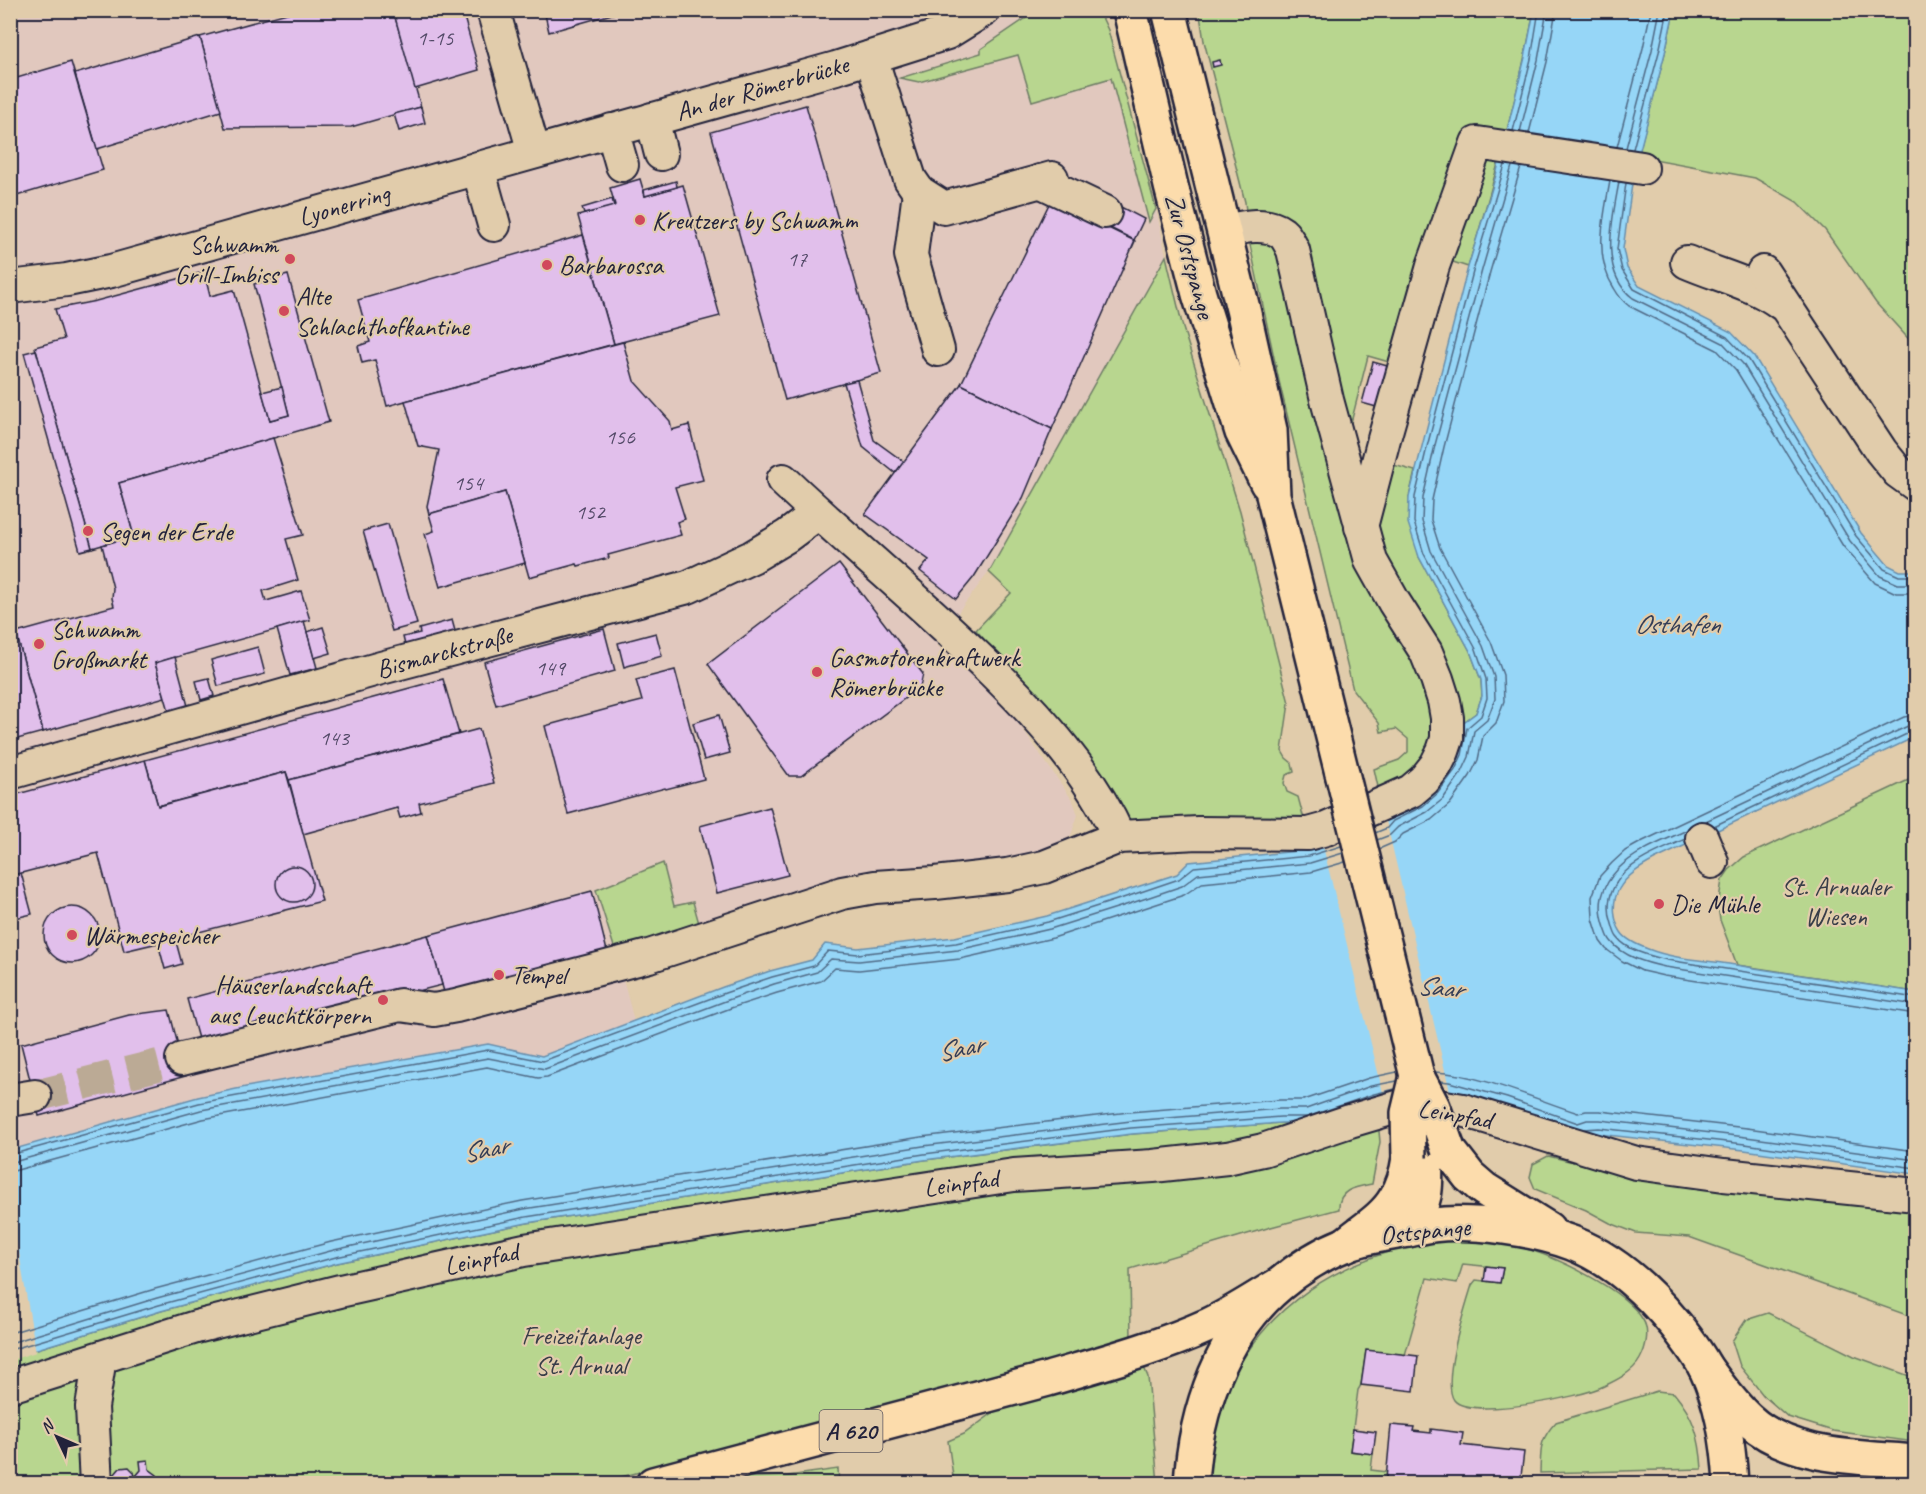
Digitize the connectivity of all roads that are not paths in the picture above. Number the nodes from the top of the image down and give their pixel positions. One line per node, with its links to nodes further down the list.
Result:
1 (493, 10): 8 (street)
2 (984, 10): 5 (street, An der Römerbrücke)
3 (1130, 10): 24 (main road, Zur Ostspange)
4 (1169, 10): 16 (main road, Zur Ostspange)
5 (871, 57): 6 (street, An der Römerbrücke); 13 (street)
6 (652, 119): 7 (street, An der Römerbrücke); 9 (street)
7 (612, 130): 8 (street, An der Römerbrücke); 10 (street)
8 (534, 152): 11 (street, Lyonerring)
9 (661, 154)
10 (622, 165)
11 (478, 168): 15 (street); 19 (street, Lyonerring)
12 (1642, 168): 26 (street)
13 (920, 192): 14 (street); 21 (street)
14 (1105, 212)
15 (494, 225)
16 (1224, 231): 24 (main road, Zur Ostspange); 26 (street)
17 (1687, 262): 20 (street)
18 (1763, 272): 20 (street)
19 (10, 287)
20 (1788, 308): 23 (street)
21 (938, 350)
22 (783, 480): 25 (street)
23 (1916, 485)
24 (1274, 495): 30 (main road, Zur Ostspange, bridge)
25 (818, 513): 27 (street, Bismarckstraße); 28 (street)
26 (1361, 528): 28 (street)
27 (10, 773)
28 (1119, 837): 29 (street)
29 (182, 1059)
30 (1427, 1154): 32 (main road); 33 (main road); 34 (main road)
31 (1916, 1196): 36 (street, Leinpfad)
32 (1408, 1230): 33 (main road, Ostspange); 34 (main road, Ostspange)
33 (1573, 1244): 37 (main road, Ostspange)
34 (1345, 1245): 35 (main road, Ostspange)
35 (1277, 1286): 41 (main road, A 620); 42 (main road, Ostspange)
36 (100, 1358): 38 (street, Leinpfad); 40 (street)
37 (1705, 1367): 39 (main road); 43 (main road, Ostspange)
38 (10, 1386)
39 (1916, 1462)
40 (96, 1484)
41 (653, 1484)
42 (1191, 1484)
43 (1731, 1484)

